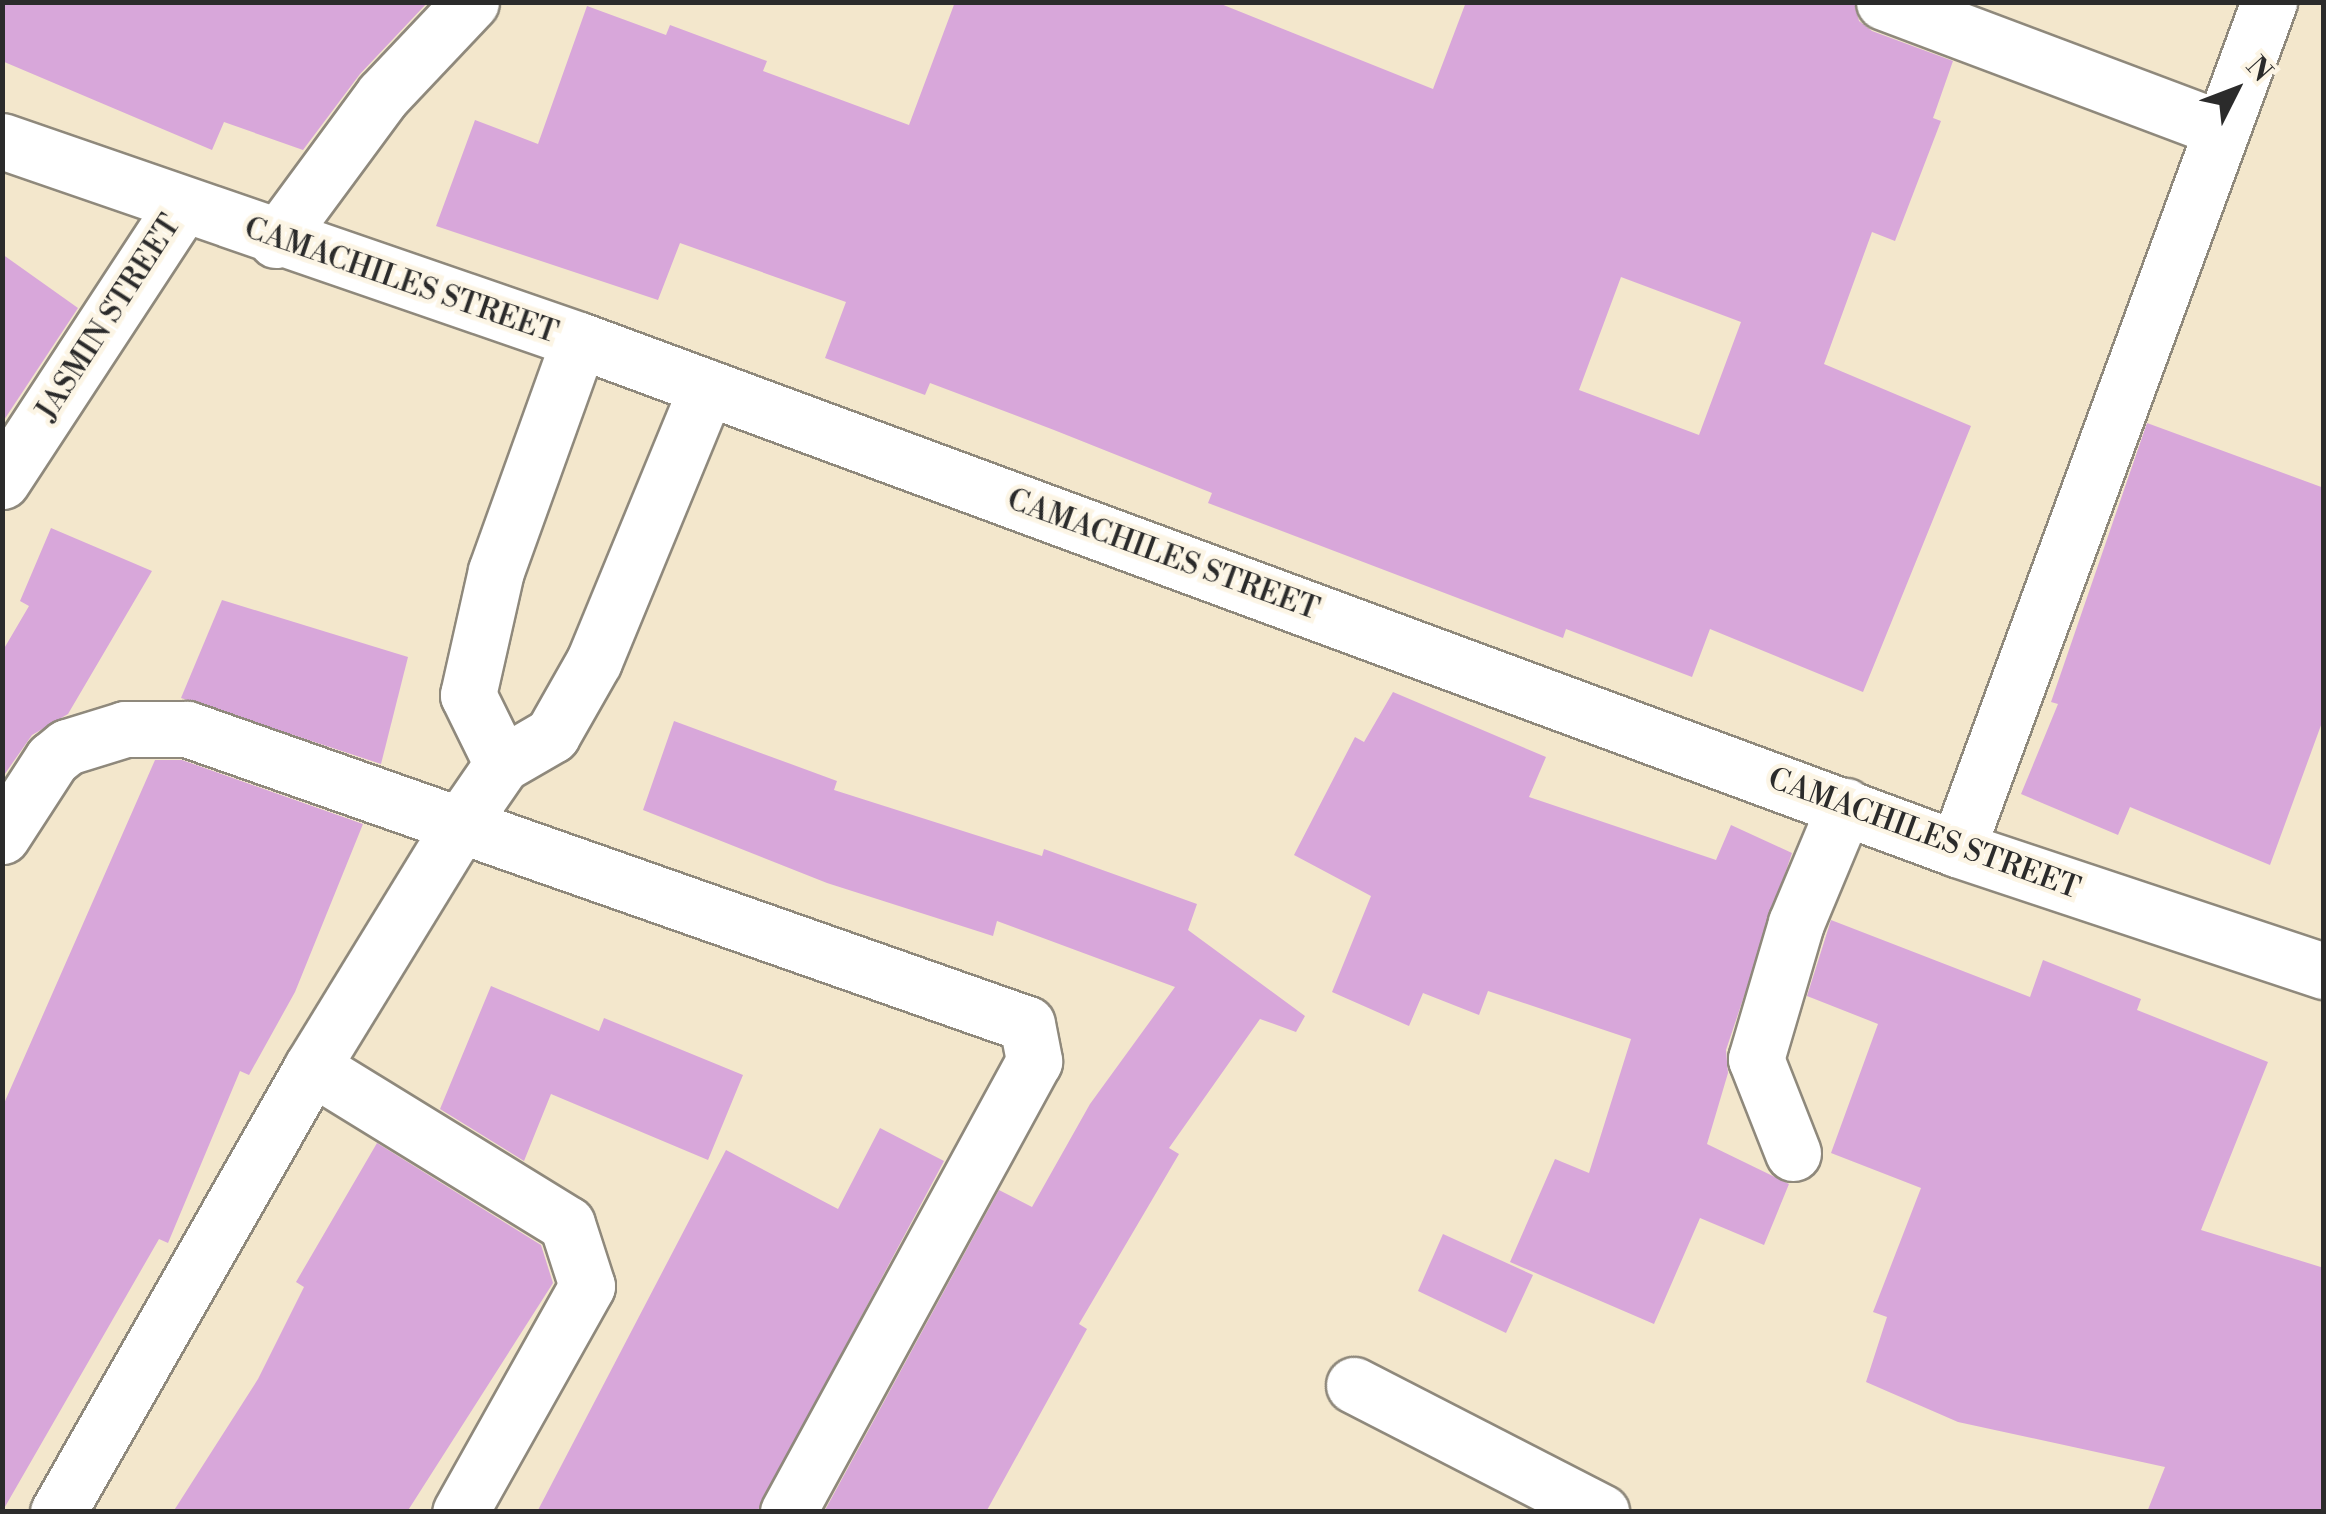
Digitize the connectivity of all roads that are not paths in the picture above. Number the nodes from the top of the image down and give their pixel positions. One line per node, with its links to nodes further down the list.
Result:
1 (470, 2): 7 (street)
2 (2269, 2): 4 (street)
3 (1911, 8): 4 (street)
4 (2222, 129): 15 (street)
5 (2, 141): 6 (street, CAMACHILES STREET)
6 (182, 206): 7 (street, CAMACHILES STREET); 10 (street, JASMIN STREET)
7 (276, 240): 8 (street, CAMACHILES STREET)
8 (579, 340): 9 (street, CAMACHILES STREET); 11 (street)
9 (706, 387): 11 (street); 12 (street, CAMACHILES STREET)
10 (2, 481)
11 (502, 764): 13 (street)
12 (1845, 806): 15 (street, CAMACHILES STREET); 18 (street)
13 (462, 822): 14 (street); 17 (street); 22 (street)
14 (2, 836)
15 (1957, 849): 16 (street, CAMACHILES STREET)
16 (2323, 968)
17 (312, 1067): 20 (street); 21 (street)
18 (1793, 1153)
19 (1354, 1385): 23 (street)
20 (58, 1512)
21 (460, 1512)
22 (788, 1512)
23 (1601, 1512)

